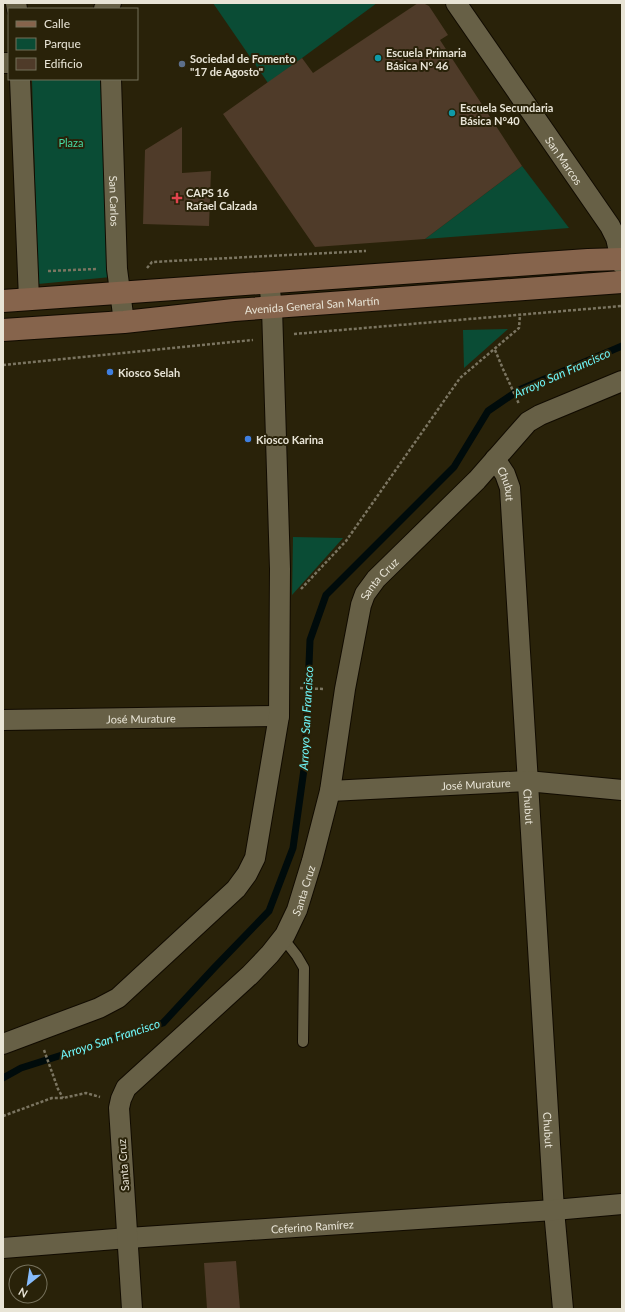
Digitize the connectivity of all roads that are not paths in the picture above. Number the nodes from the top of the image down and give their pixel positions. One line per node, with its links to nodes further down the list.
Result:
1 (456, 3): 4 (street, San Marcos)
2 (20, 80): 8 (street)
3 (111, 80): 7 (street, San Carlos)
4 (622, 260): 5 (main road)
5 (269, 282): 7 (main road); 10 (street)
6 (622, 282): 10 (main road, Avenida General San Martín)
7 (120, 293): 8 (main road); 11 (street, San Carlos)
8 (29, 299): 9 (main road)
9 (3, 301)
10 (272, 308): 11 (main road, Avenida General San Martín); 15 (street)
11 (124, 322): 12 (main road, Avenida General San Martín)
12 (3, 330)
13 (622, 381): 14 (street, Chubut)
14 (495, 458): 17 (street, Chubut); 19 (street, Santa Cruz)
15 (280, 716): 16 (street, José Murature); 22 (street)
16 (3, 720)
17 (527, 781): 18 (street, José Murature); 19 (street, José Murature); 24 (street, Chubut)
18 (622, 790)
19 (330, 791): 20 (street, Santa Cruz)
20 (283, 938): 21 (lane); 25 (street, Santa Cruz)
21 (303, 1042)
22 (3, 1044)
23 (622, 1204): 24 (street, Ceferino Ramírez)
24 (554, 1210): 25 (street, Ceferino Ramírez); 28 (street, Chubut)
25 (128, 1238): 26 (street, Ceferino Ramírez); 27 (street, Santa Cruz)
26 (3, 1248)
27 (132, 1309)
28 (563, 1309)

